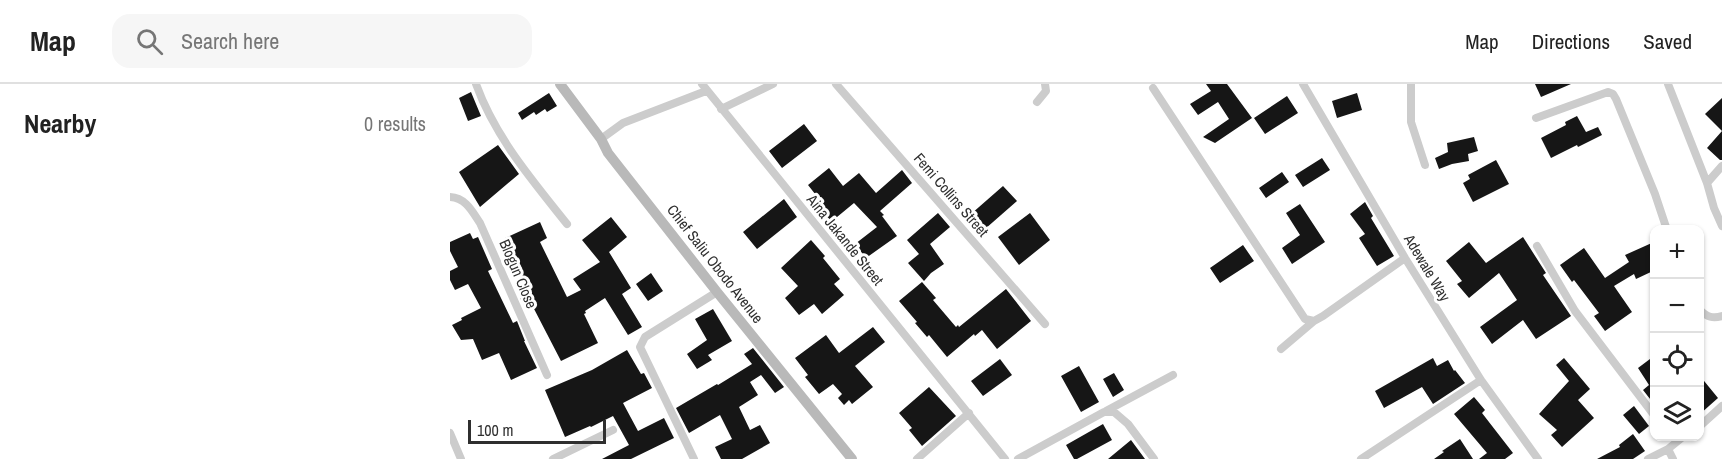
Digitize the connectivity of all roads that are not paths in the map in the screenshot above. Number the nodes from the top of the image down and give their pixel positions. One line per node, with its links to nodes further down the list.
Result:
1 (476, 84): 19 (street)
2 (560, 84): 14 (street, Chief Saliu Obodo Avenue)
3 (773, 84): 12 (street)
4 (836, 84): 28 (street, Femi Collins Street)
5 (1045, 84): 11 (street)
6 (1303, 84): 23 (street, Adewale Way)
7 (1411, 84): 15 (street)
8 (1668, 84): 17 (street)
9 (704, 87): 12 (street, Aina Jakande Street); 14 (street)
10 (1153, 88): 27 (street)
11 (1037, 102)
12 (721, 109): 36 (street, Aina Jakande Street)
13 (1536, 118): 20 (street)
14 (601, 139): 24 (street, Chief Saliu Obodo Avenue)
15 (1425, 165)
16 (1722, 166): 17 (street)
17 (1707, 183): 21 (street)
18 (450, 196): 30 (street, Blogun Close)
19 (567, 224)
20 (1664, 225)
21 (1722, 226)
22 (1536, 246): 34 (street)
23 (1405, 258): 27 (street); 32 (street, Adewale Way)
24 (717, 292): 44 (street); 45 (street, Chief Saliu Obodo Avenue)
25 (1704, 314): 26 (street)
26 (1722, 316)
27 (1314, 321): 29 (street)
28 (1045, 324)
29 (1281, 349)
30 (547, 375)
31 (1173, 375): 35 (street)
32 (1481, 380): 50 (street); 51 (street, Adewale Way)
33 (1722, 406): 37 (street)
34 (1650, 411)
35 (1104, 412): 48 (street); 49 (street)
36 (969, 413): 46 (street); 47 (street, Aina Jakande Street)
37 (1704, 423)
38 (613, 430): 43 (street)
39 (450, 433): 42 (street)
40 (1672, 441): 41 (street)
41 (1668, 449): 52 (street); 53 (street)
42 (461, 459)
43 (553, 459)
44 (694, 459)
45 (852, 459)
46 (918, 459)
47 (1005, 459)
48 (1018, 459)
49 (1154, 459)
50 (1361, 459)
51 (1538, 459)
52 (1648, 459)
53 (1673, 459)

